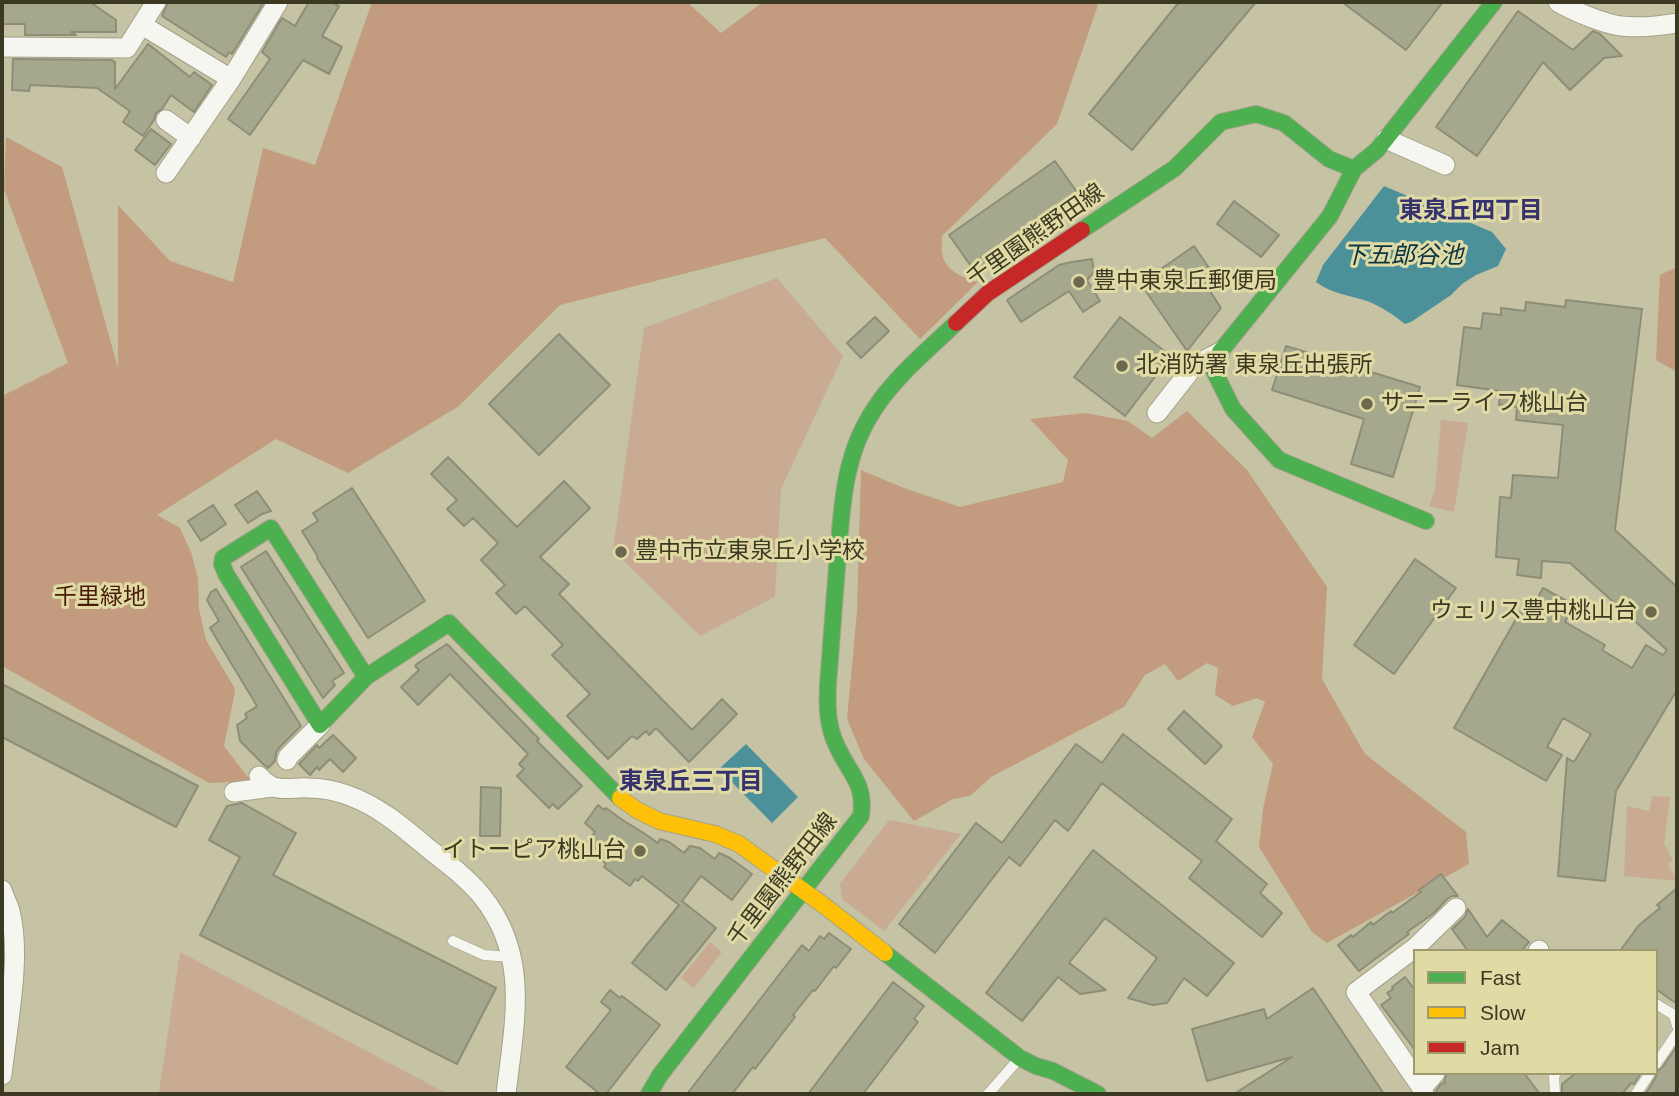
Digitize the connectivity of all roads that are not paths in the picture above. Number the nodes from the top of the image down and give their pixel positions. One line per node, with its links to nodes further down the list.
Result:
1 (156, 2): 6 (street)
2 (278, 2): 8 (street)
3 (1494, 2): 11 (street)
4 (1558, 2): 5 (street)
5 (1677, 23)
6 (142, 24): 7 (street); 8 (street)
7 (2, 47)
8 (231, 79): 10 (street)
9 (166, 120): 10 (street)
10 (191, 138): 14 (street)
11 (1386, 139): 12 (street); 13 (street)
12 (1444, 165)
13 (1354, 169): 15 (street); 23 (street, 千里園熊野田線)
14 (166, 173)
15 (1220, 352): 16 (street); 17 (street)
16 (1157, 412)
17 (1426, 522)
18 (366, 677): 19 (street); 19 (street); 23 (street)
19 (320, 725): 20 (street)
20 (287, 760)
21 (234, 792): 28 (street)
22 (2, 890): 29 (street)
23 (804, 891): 33 (street); 40 (street, 千里園熊野田線)
24 (1456, 908): 27 (street)
25 (453, 941): 28 (lane)
26 (1413, 949): 35 (street)
27 (1413, 949)
28 (511, 957): 39 (street)
29 (8, 959): 36 (street)
30 (1658, 1005): 31 (lane)
31 (1677, 1026)
32 (1677, 1033): 34 (lane)
33 (1020, 1058): 41 (lane); 42 (street)
34 (1658, 1061)
35 (1413, 1067)
36 (2, 1075)
37 (1555, 1075): 43 (lane)
38 (1649, 1075): 44 (lane)
39 (506, 1094)
40 (649, 1094)
41 (988, 1094)
42 (1098, 1094)
43 (1555, 1094)
44 (1636, 1094)

